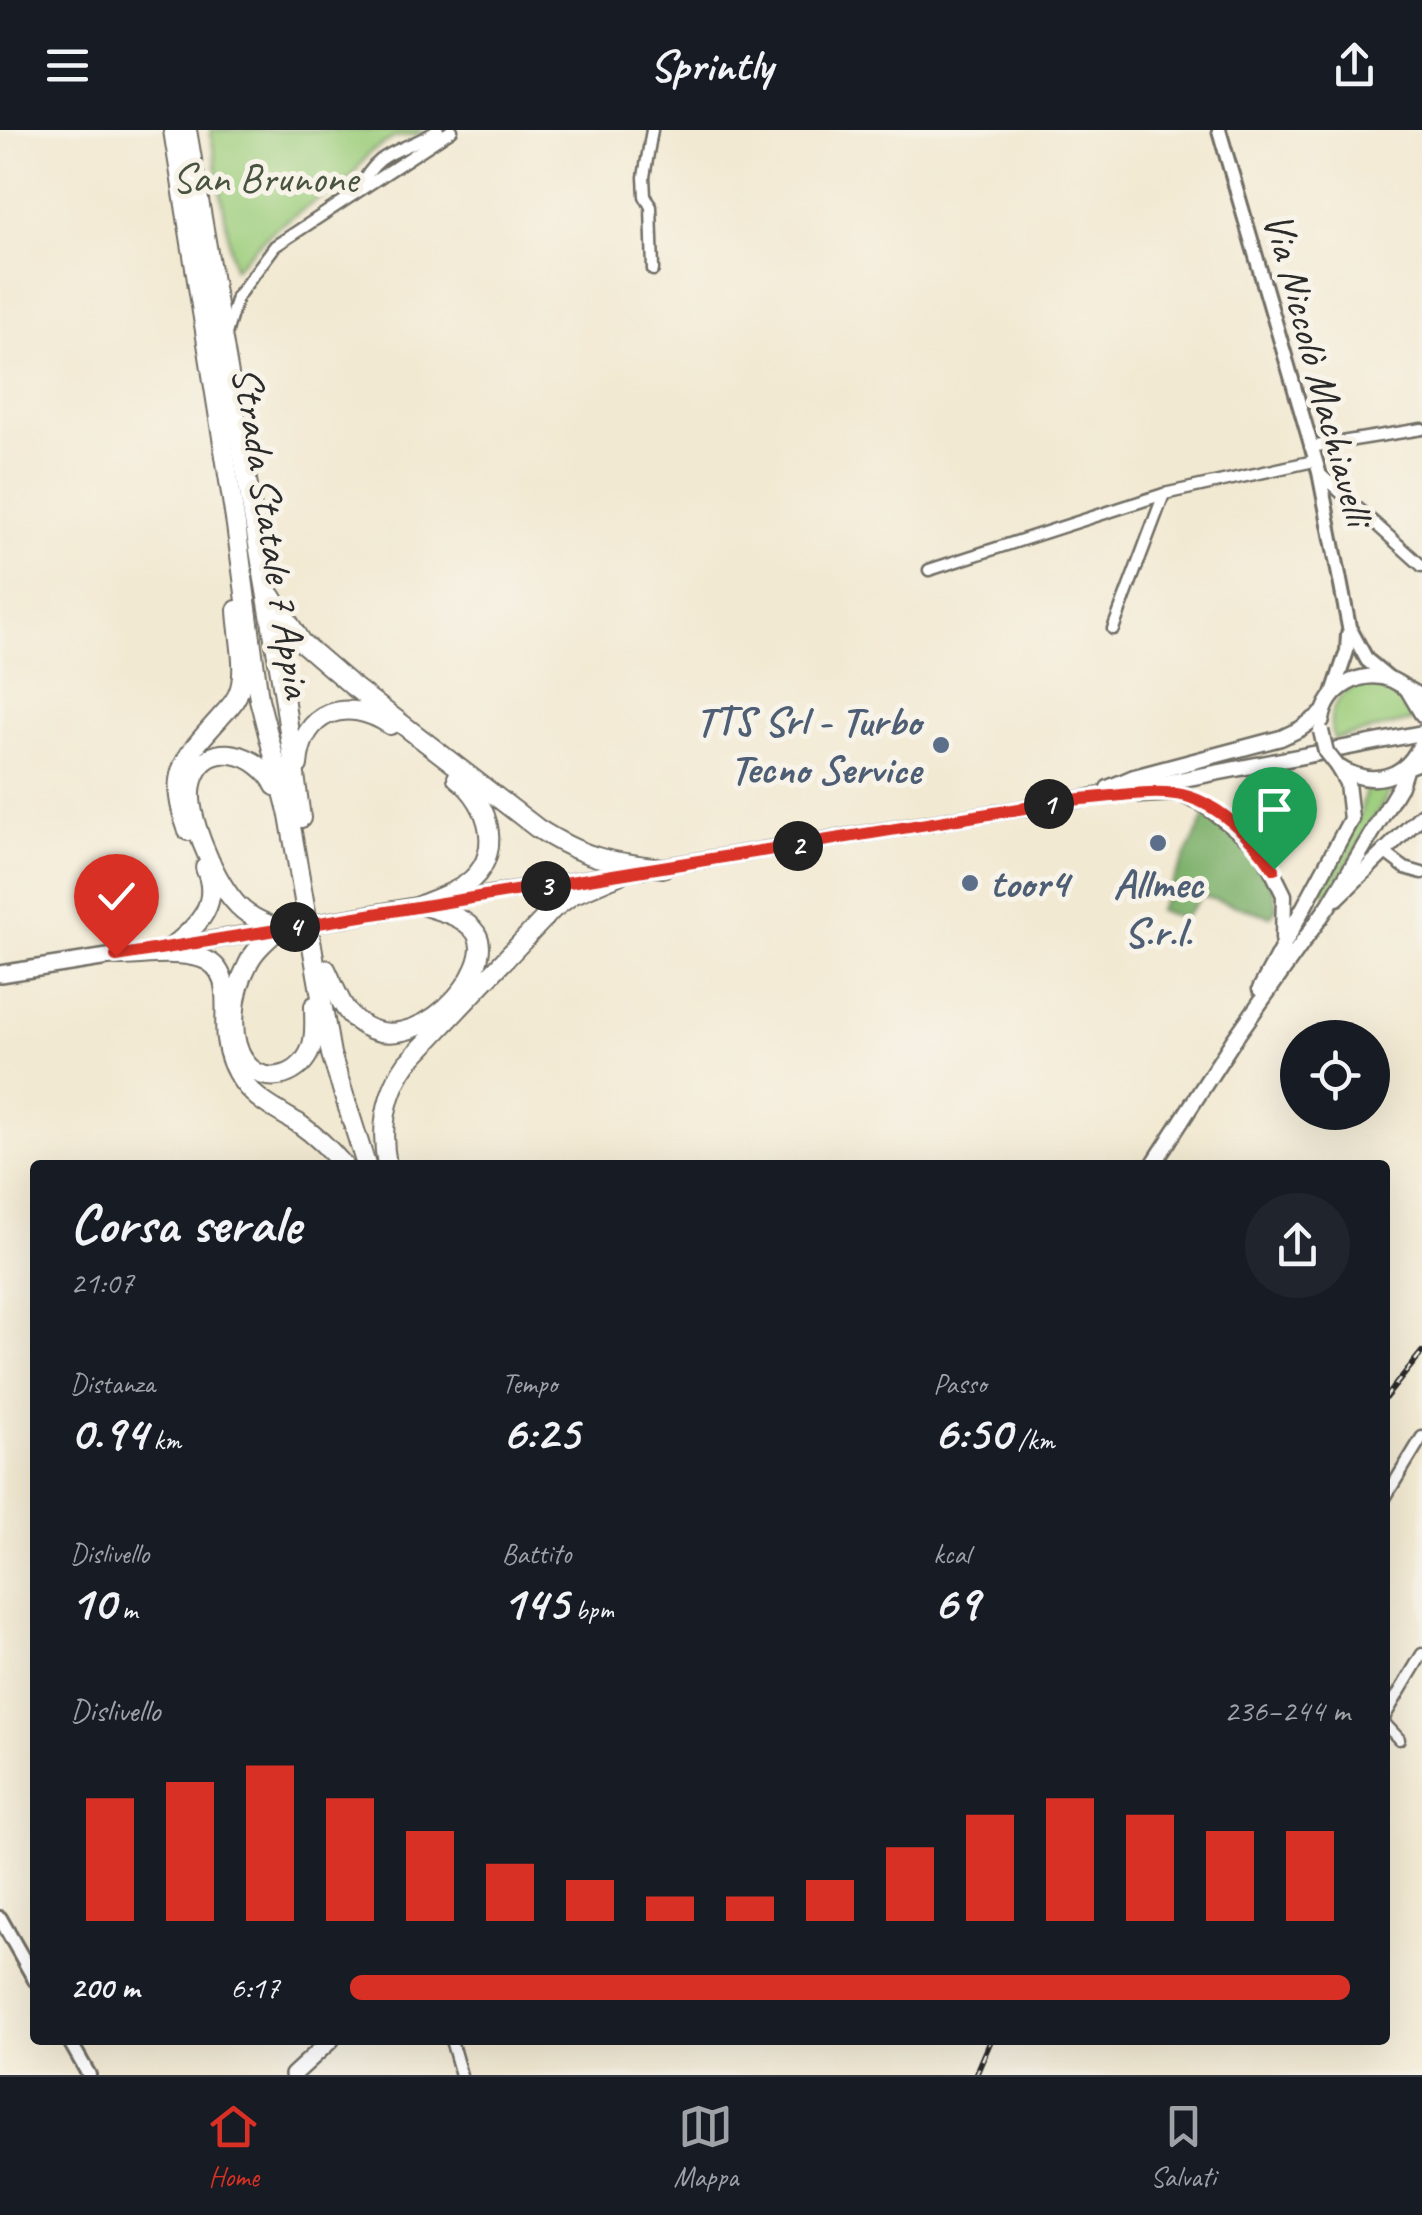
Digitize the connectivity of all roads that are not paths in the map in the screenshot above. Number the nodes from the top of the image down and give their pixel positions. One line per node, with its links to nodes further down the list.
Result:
1 (173, 130): 13 (highway, Strada Statale 7 Appia)
2 (187, 130): 9 (highway, Strada Statale 7 Appia)
3 (438, 130): 7 (street)
4 (452, 130): 7 (street)
5 (652, 130): 8 (street)
6 (1219, 130): 11 (street, Via Niccolò Machiavelli)
7 (359, 190): 9 (street)
8 (653, 270)
9 (224, 344): 16 (highway, Strada Statale 7 Appia)
10 (1422, 429): 11 (street)
11 (1314, 460): 12 (street); 14 (street); 17 (street, Via Niccolò Machiavelli)
12 (1164, 494): 15 (street); 18 (street)
13 (236, 524): 31 (highway, Strada Statale 7 Appia); 41 (highway)
14 (1422, 566)
15 (929, 570)
16 (263, 575): 29 (highway, Strada Statale 7 Appia); 34 (highway)
17 (1348, 626): 19 (street); 21 (street)
18 (1113, 629)
19 (1390, 679): 20 (main road); 21 (main road)
20 (1405, 688): 22 (main road); 24 (main road)
21 (1332, 696): 23 (main road)
22 (1422, 696)
23 (1323, 713): 27 (main road, bridge); 30 (main road)
24 (1422, 714)
25 (1422, 733): 30 (main road)
26 (1420, 752): 28 (main road)
27 (1337, 766): 28 (main road); 42 (main road)
28 (1406, 767): 37 (main road)
29 (296, 794): 38 (highway); 40 (highway, Strada Statale 7 Appia)
30 (1080, 799): 34 (main road); 42 (main road)
31 (289, 815): 39 (highway); 40 (highway, Strada Statale 7 Appia)
32 (1422, 816): 33 (main road)
33 (1384, 852): 35 (street); 37 (main road)
34 (663, 868): 36 (main road)
35 (1422, 873)
36 (619, 875): 38 (main road); 50 (highway)
37 (1329, 905): 46 (main road)
38 (422, 906): 39 (main road, bridge); 44 (highway)
39 (279, 929): 41 (main road); 44 (highway)
40 (316, 941): 44 (highway)
41 (174, 946): 43 (main road)
42 (1282, 947): 46 (main road)
43 (116, 956): 45 (main road); 47 (highway)
44 (320, 970): 48 (highway); 49 (highway)
45 (0, 974)
46 (1233, 1042): 51 (main road)
47 (339, 1160)
48 (364, 1160)
49 (374, 1160)
50 (387, 1160)
51 (1156, 1160)
52 (1422, 1437): 53 (street)
53 (1390, 1490)
54 (1422, 1654): 55 (street)
55 (1390, 1708)
56 (1390, 1729): 57 (street)
57 (1399, 1739)
58 (0, 1918): 59 (street)
59 (30, 1971)
60 (72, 2045): 63 (street)
61 (326, 2045): 64 (main road)
62 (452, 2045): 65 (street)
63 (89, 2075)
64 (293, 2075)
65 (460, 2075)

